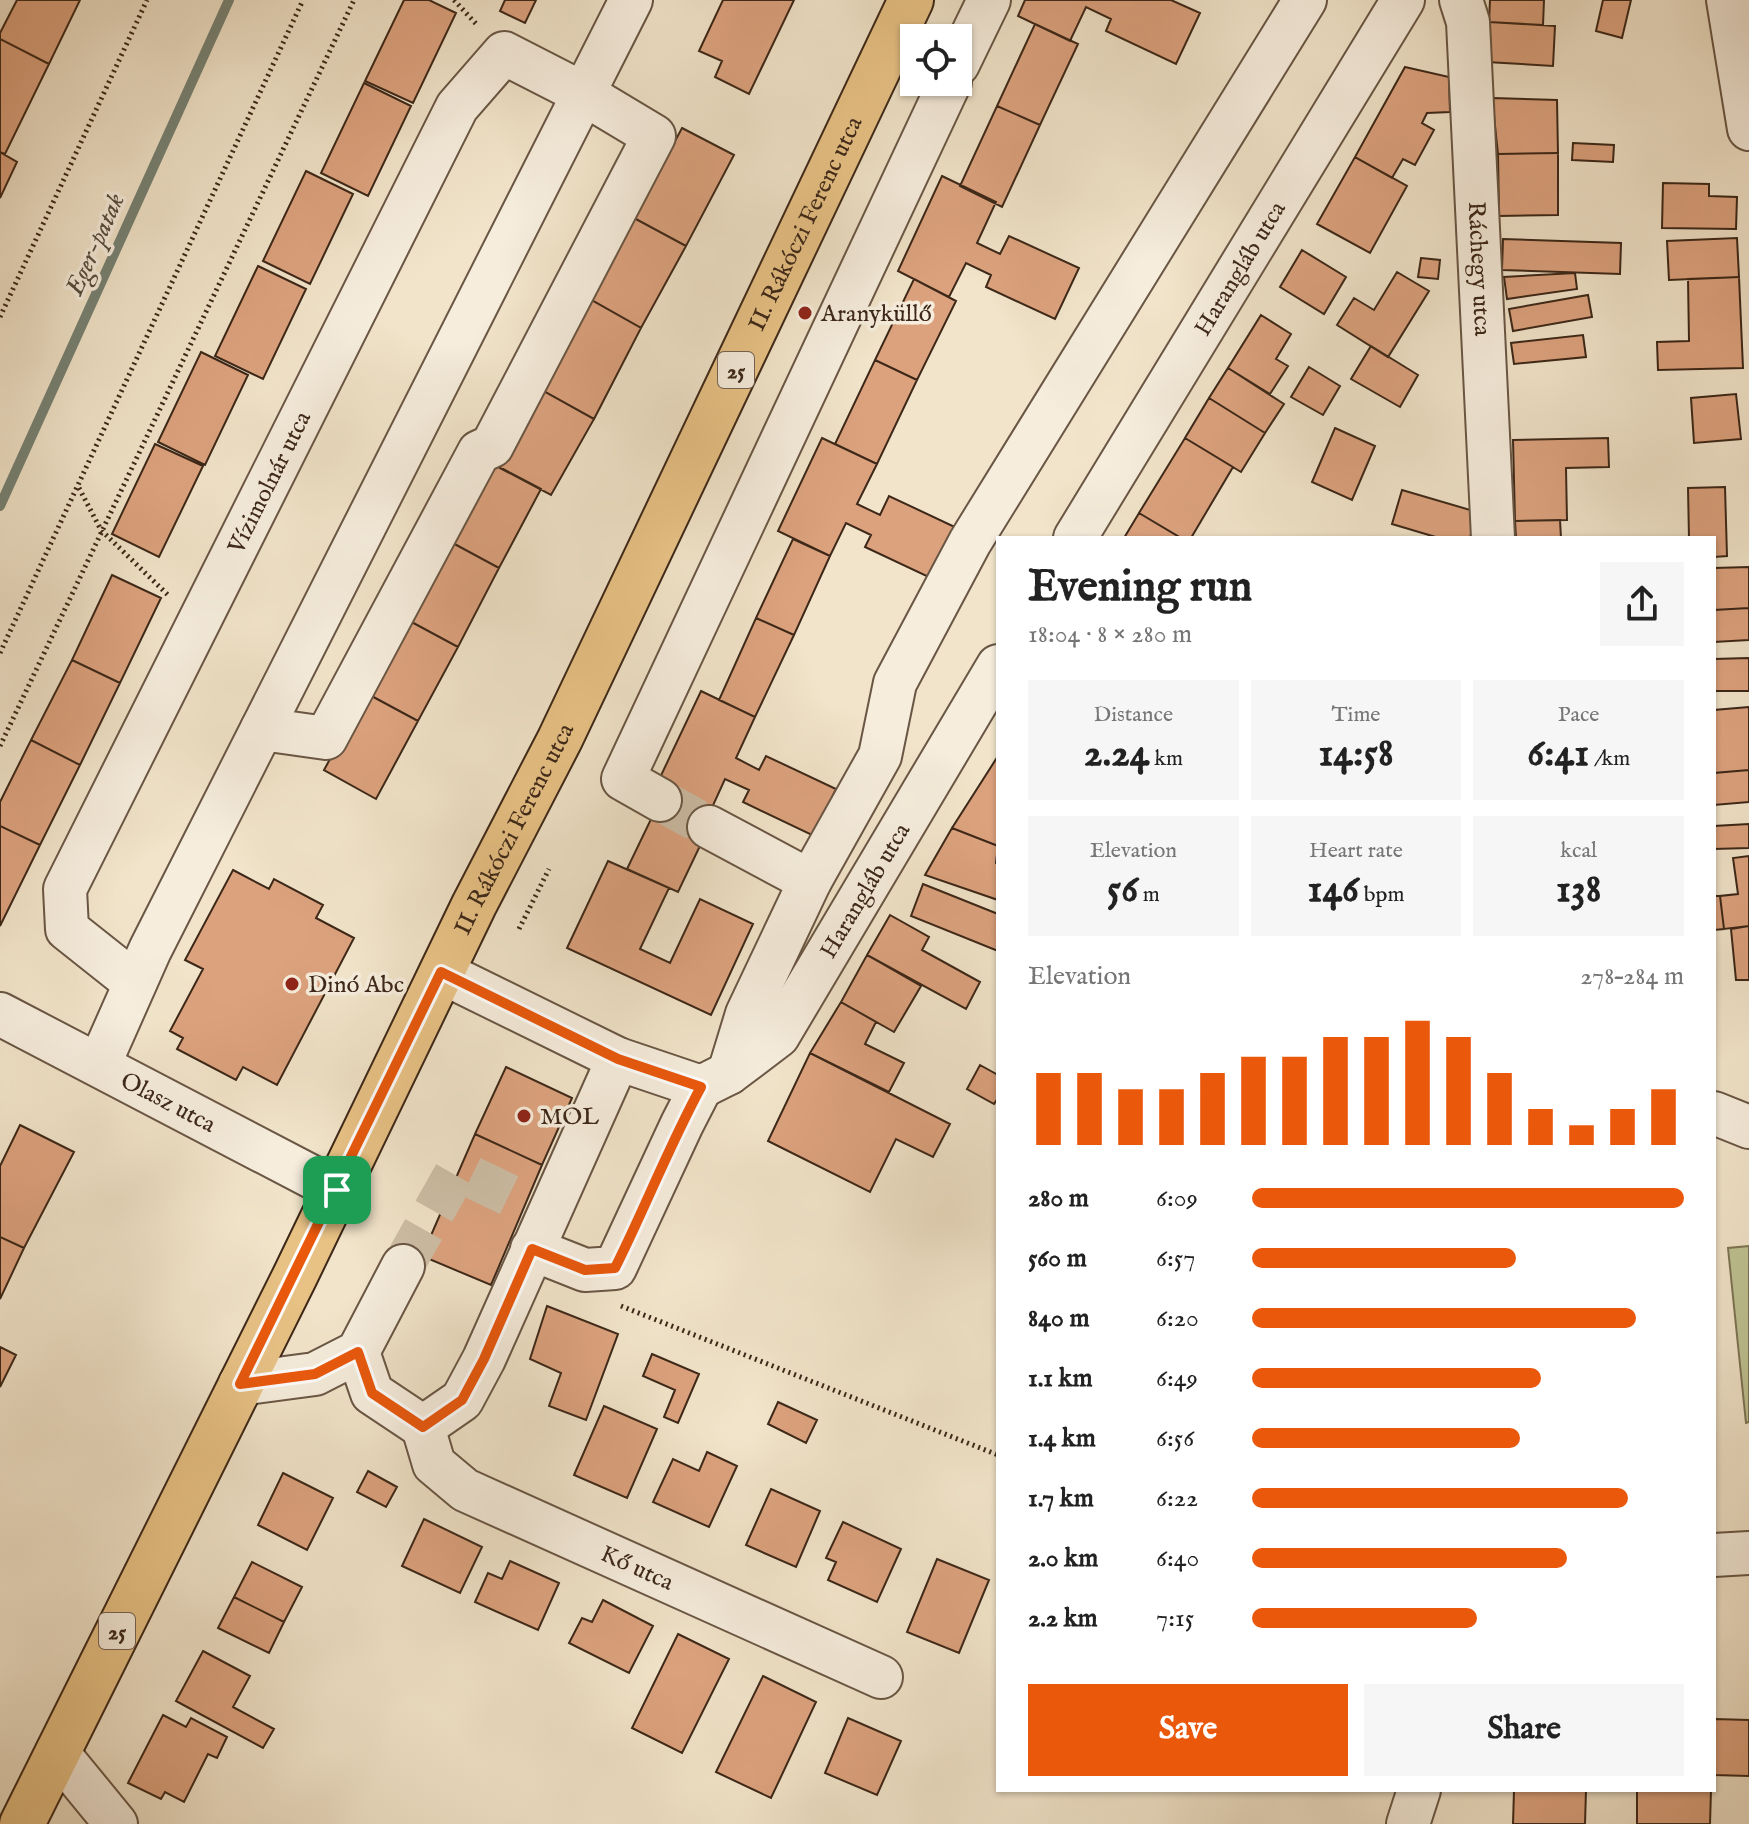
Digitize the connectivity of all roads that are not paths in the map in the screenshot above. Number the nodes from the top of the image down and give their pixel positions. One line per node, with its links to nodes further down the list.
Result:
1 (631, 0): 9 (street)
2 (911, 0): 19 (main road, II. Rákóczi Ferenc utca / 25)
3 (989, 0): 8 (street)
4 (1305, 0): 18 (street)
5 (1403, 0): 12 (street, Harangláb utca)
6 (1461, 0): 13 (street, Ráchegy utca)
7 (1728, 0): 11 (street)
8 (972, 35)
9 (584, 94): 15 (street); 15 (street); 20 (street, Vízimolnár utca)
10 (943, 96): 16 (street)
11 (1749, 129)
12 (1076, 536)
13 (1493, 536)
14 (996, 669): 24 (street, Harangláb utca)
15 (262, 729): 20 (street)
16 (660, 800)
17 (709, 827): 18 (street)
18 (810, 881): 24 (street)
19 (441, 972): 22 (street); 27 (main road, II. Rákóczi Ferenc utca / 25)
20 (135, 983): 23 (street)
21 (0, 1014): 23 (street, Olasz utca)
22 (618, 1059): 24 (street); 28 (street)
23 (99, 1065): 27 (street, Olasz utca)
24 (706, 1091): 28 (street)
25 (1716, 1114): 26 (street)
26 (1749, 1127)
27 (337, 1190): 31 (main road, II. Rákóczi Ferenc utca / 25)
28 (532, 1249): 32 (street)
29 (403, 1266): 30 (street)
30 (358, 1352): 31 (street); 32 (street)
31 (240, 1384): 36 (main road, II. Rákóczi Ferenc utca / 25)
32 (423, 1427): 35 (street, Kő utca)
33 (1749, 1553): 34 (street)
34 (1716, 1555)
35 (881, 1677)
36 (57, 1752): 38 (main road, II. Rákóczi Ferenc utca / 25); 39 (street)
37 (1418, 1792): 40 (street)
38 (22, 1824)
39 (116, 1824)
40 (1408, 1824)

